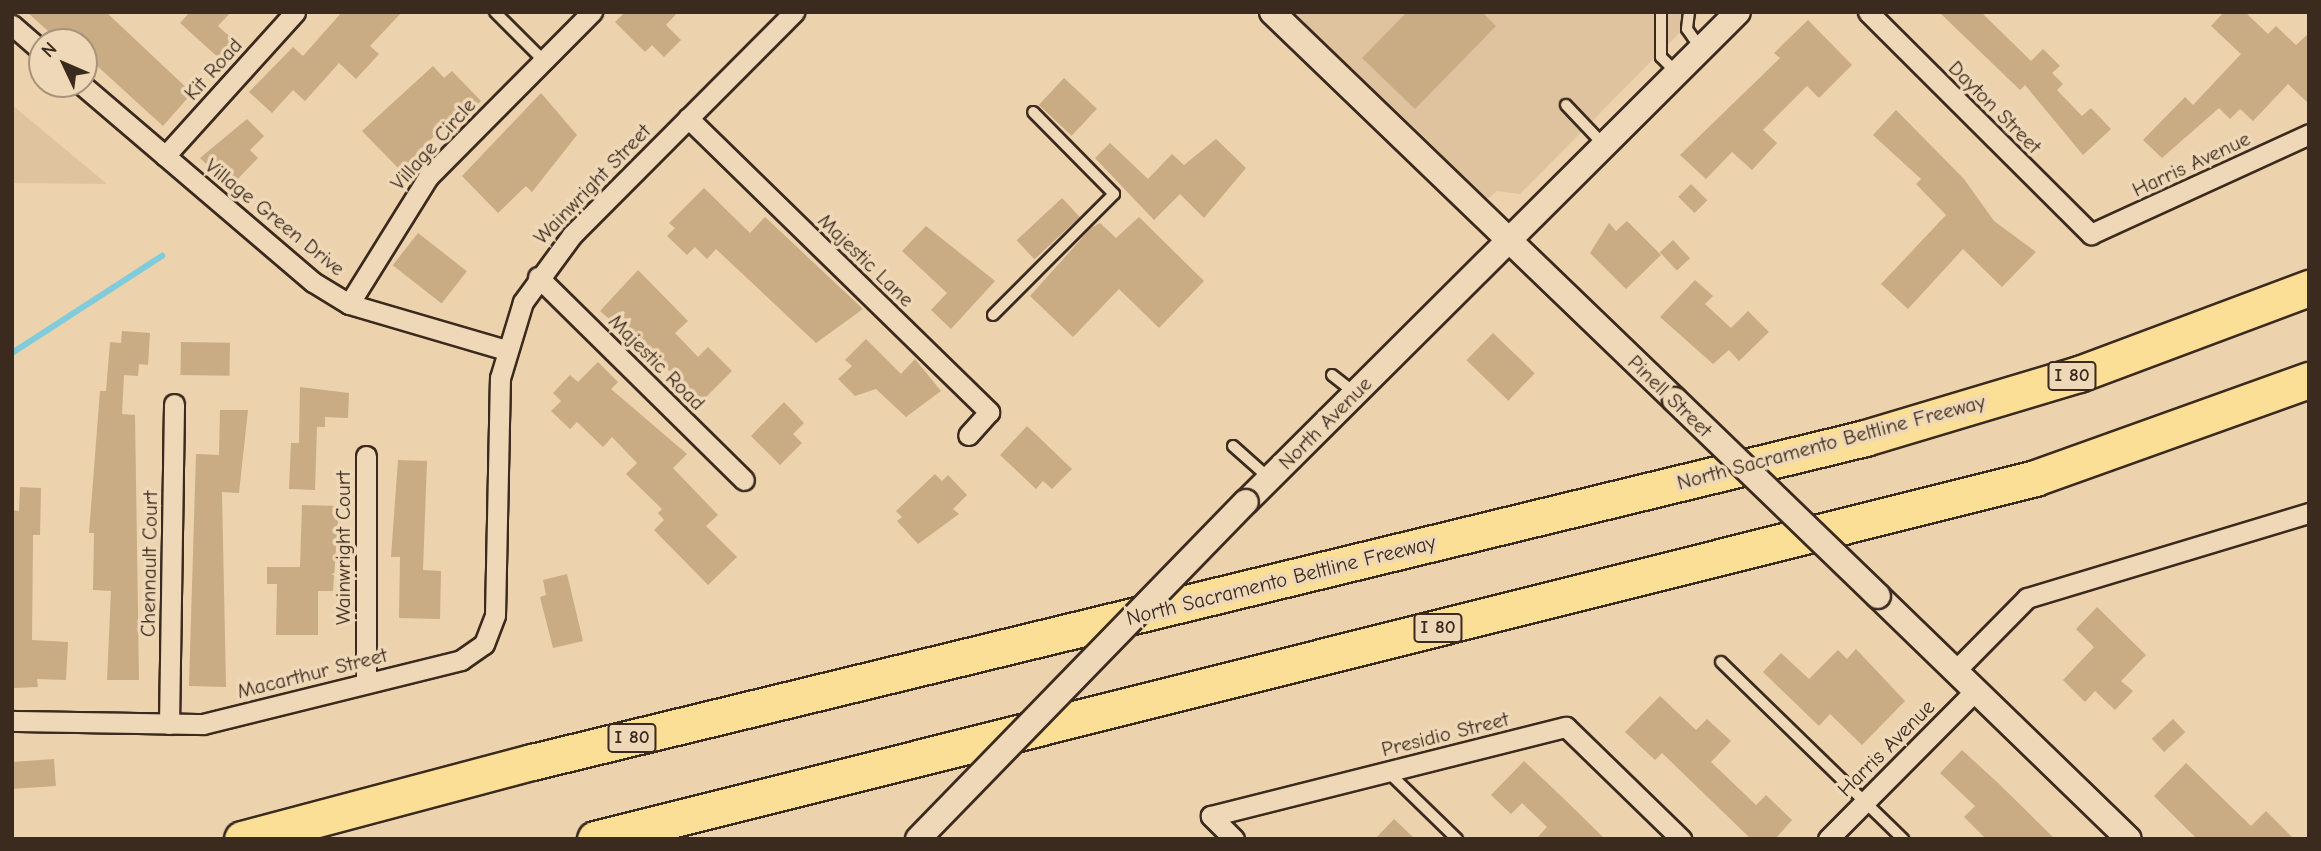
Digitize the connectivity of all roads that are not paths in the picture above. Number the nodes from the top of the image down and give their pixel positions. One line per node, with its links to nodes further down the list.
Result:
1 (295, 12): 21 (street, Kit Road)
2 (495, 12): 13 (lane)
3 (592, 12): 13 (street, Village Circle)
4 (794, 12): 18 (street, Wainwright Street)
5 (1272, 12): 23 (street, Pinell Street)
6 (1661, 12): 14 (lane)
7 (1689, 12): 12 (lane)
8 (1738, 12): 12 (street, North Avenue)
9 (1868, 12): 22 (street, Dayton Street)
10 (12, 25): 11 (street)
11 (28, 39)
12 (1701, 49): 14 (street, North Avenue)
13 (543, 60): 26 (street, Village Circle)
14 (1677, 73): 20 (street, North Avenue)
15 (97, 98): 21 (street, Village Green Drive)
16 (1566, 105): 20 (lane)
17 (1033, 112): 27 (lane)
18 (688, 118): 24 (street, Wainwright Street); 33 (street, Majestic Lane)
19 (2309, 134): 22 (street, Harris Avenue)
20 (1604, 145): 23 (street, North Avenue)
21 (165, 156): 26 (street, Village Green Drive)
22 (2091, 234)
23 (1508, 241): 31 (street, North Avenue); 41 (street, Pinell Street, bridge)
24 (538, 277): 28 (street, Wainwright Street); 37 (street, Majestic Road)
25 (2309, 288): 48 (highway, North Sacramento Beltline Freeway / I 80)
26 (349, 304): 28 (street, Village Green Drive)
27 (993, 315)
28 (506, 350): 38 (street, Wainwright Street)
29 (1332, 375): 31 (lane)
30 (2309, 380): 49 (highway, I 80)
31 (1355, 393): 36 (street, North Avenue)
32 (174, 404): 45 (street, Chennault Court)
33 (968, 435)
34 (1233, 446): 36 (lane)
35 (366, 456): 42 (street, Wainwright Court)
36 (1270, 478): 50 (street, North Avenue, bridge)
37 (744, 480)
38 (498, 513): 42 (street, Macarthur Street)
39 (2309, 513): 41 (street)
40 (1721, 662): 47 (lane)
41 (1956, 670): 43 (street, Pinell Street)
42 (366, 682): 45 (street, Macarthur Street)
43 (1976, 690): 47 (street, Harris Avenue); 56 (street, Pinell Street)
44 (12, 721): 45 (street, Macarthur Street)
45 (169, 724)
46 (1388, 772): 51 (street, Presidio Street); 52 (lane); 53 (street, Presidio Street)
47 (1865, 802): 54 (street, Harris Avenue); 55 (lane)
48 (242, 839)
49 (594, 839)
50 (918, 839)
51 (1234, 839)
52 (1457, 839)
53 (1681, 839)
54 (1828, 839)
55 (1903, 839)
56 (2129, 839)

